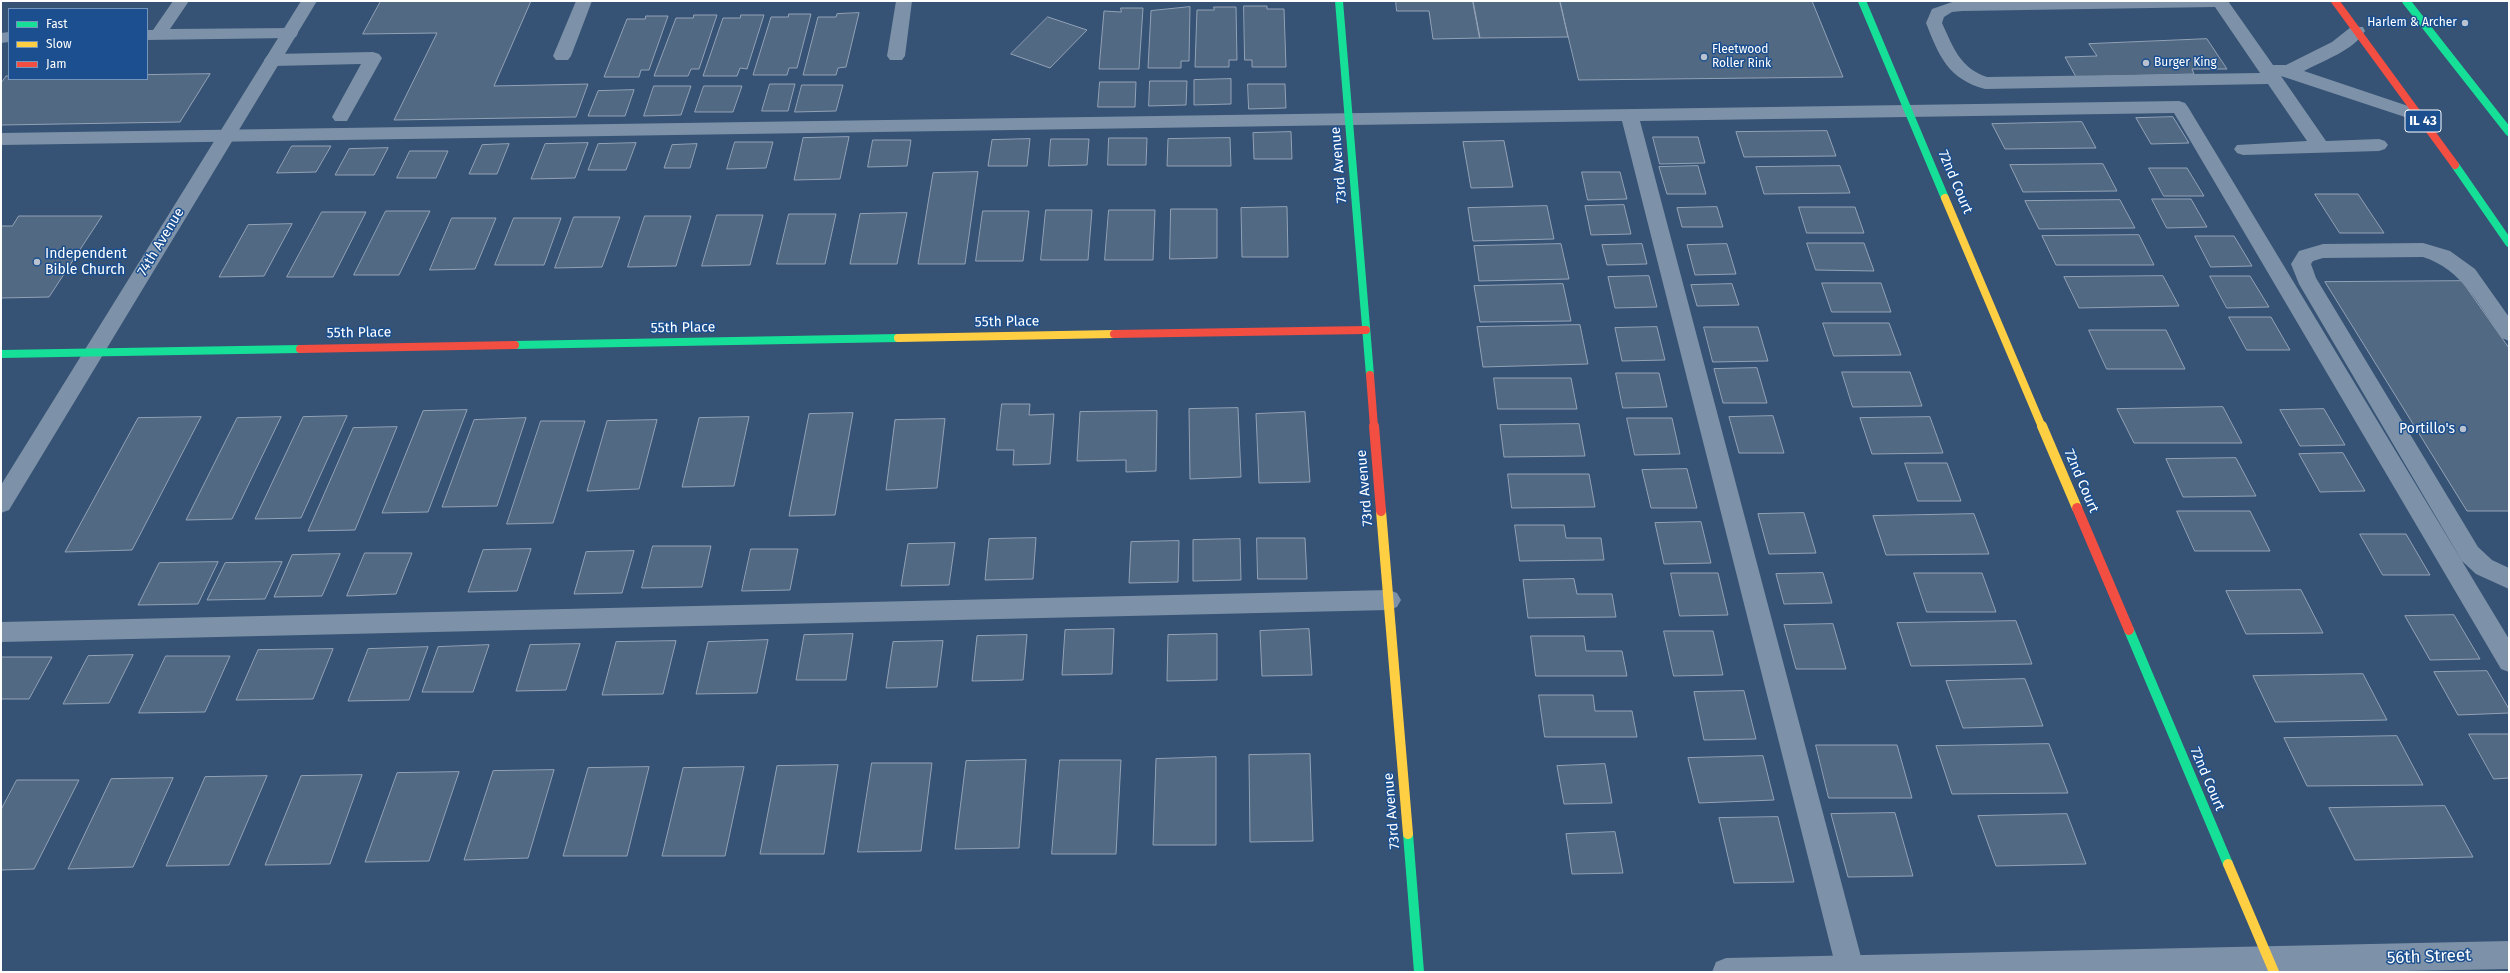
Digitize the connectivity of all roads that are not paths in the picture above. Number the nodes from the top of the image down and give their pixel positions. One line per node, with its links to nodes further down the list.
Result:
1 (181, 1): 12 (street)
2 (309, 1): 11 (street, 74th Avenue)
3 (584, 1): 13 (street)
4 (904, 1): 14 (street)
5 (1339, 1): 22 (street, 73rd Avenue)
6 (1862, 1): 18 (street, 72nd Court)
7 (2335, 1): 10 (street, IL 43)
8 (2406, 1): 23 (street)
9 (1973, 3): 17 (street); 17 (street)
10 (2357, 31): 16 (street); 21 (street, IL 43)
11 (290, 33): 12 (street); 15 (street, 74th Avenue)
12 (152, 35)
13 (562, 56)
14 (896, 56)
15 (273, 60): 20 (street); 24 (street, 74th Avenue)
16 (2289, 70): 17 (street); 21 (street)
17 (2270, 74): 27 (street)
18 (1910, 111): 19 (street); 38 (street); 40 (street, 72nd Court)
19 (1629, 115): 22 (street); 41 (street)
20 (341, 116)
21 (2420, 116): 29 (street, IL 43)
22 (1349, 119): 24 (street); 30 (street, 73rd Avenue)
23 (2507, 126)
24 (226, 136): 25 (street); 32 (street, 74th Avenue)
25 (1, 139)
26 (2379, 145): 27 (street)
27 (2321, 147): 28 (street)
28 (2243, 149)
29 (2509, 243)
30 (1366, 330): 32 (street, 55th Place); 36 (street, 73rd Avenue)
31 (2509, 333): 35 (street)
32 (94, 352): 33 (street, 55th Place); 34 (street, 74th Avenue)
33 (1, 354)
34 (1, 504)
35 (2509, 579)
36 (1389, 600): 37 (street); 42 (street, 73rd Avenue)
37 (1, 632)
38 (2509, 661)
39 (2509, 955): 40 (street, 56th Street)
40 (2272, 967): 41 (street, 56th Street)
41 (1850, 971): 43 (street, 56th Street)
42 (1419, 972)
43 (1726, 972)

